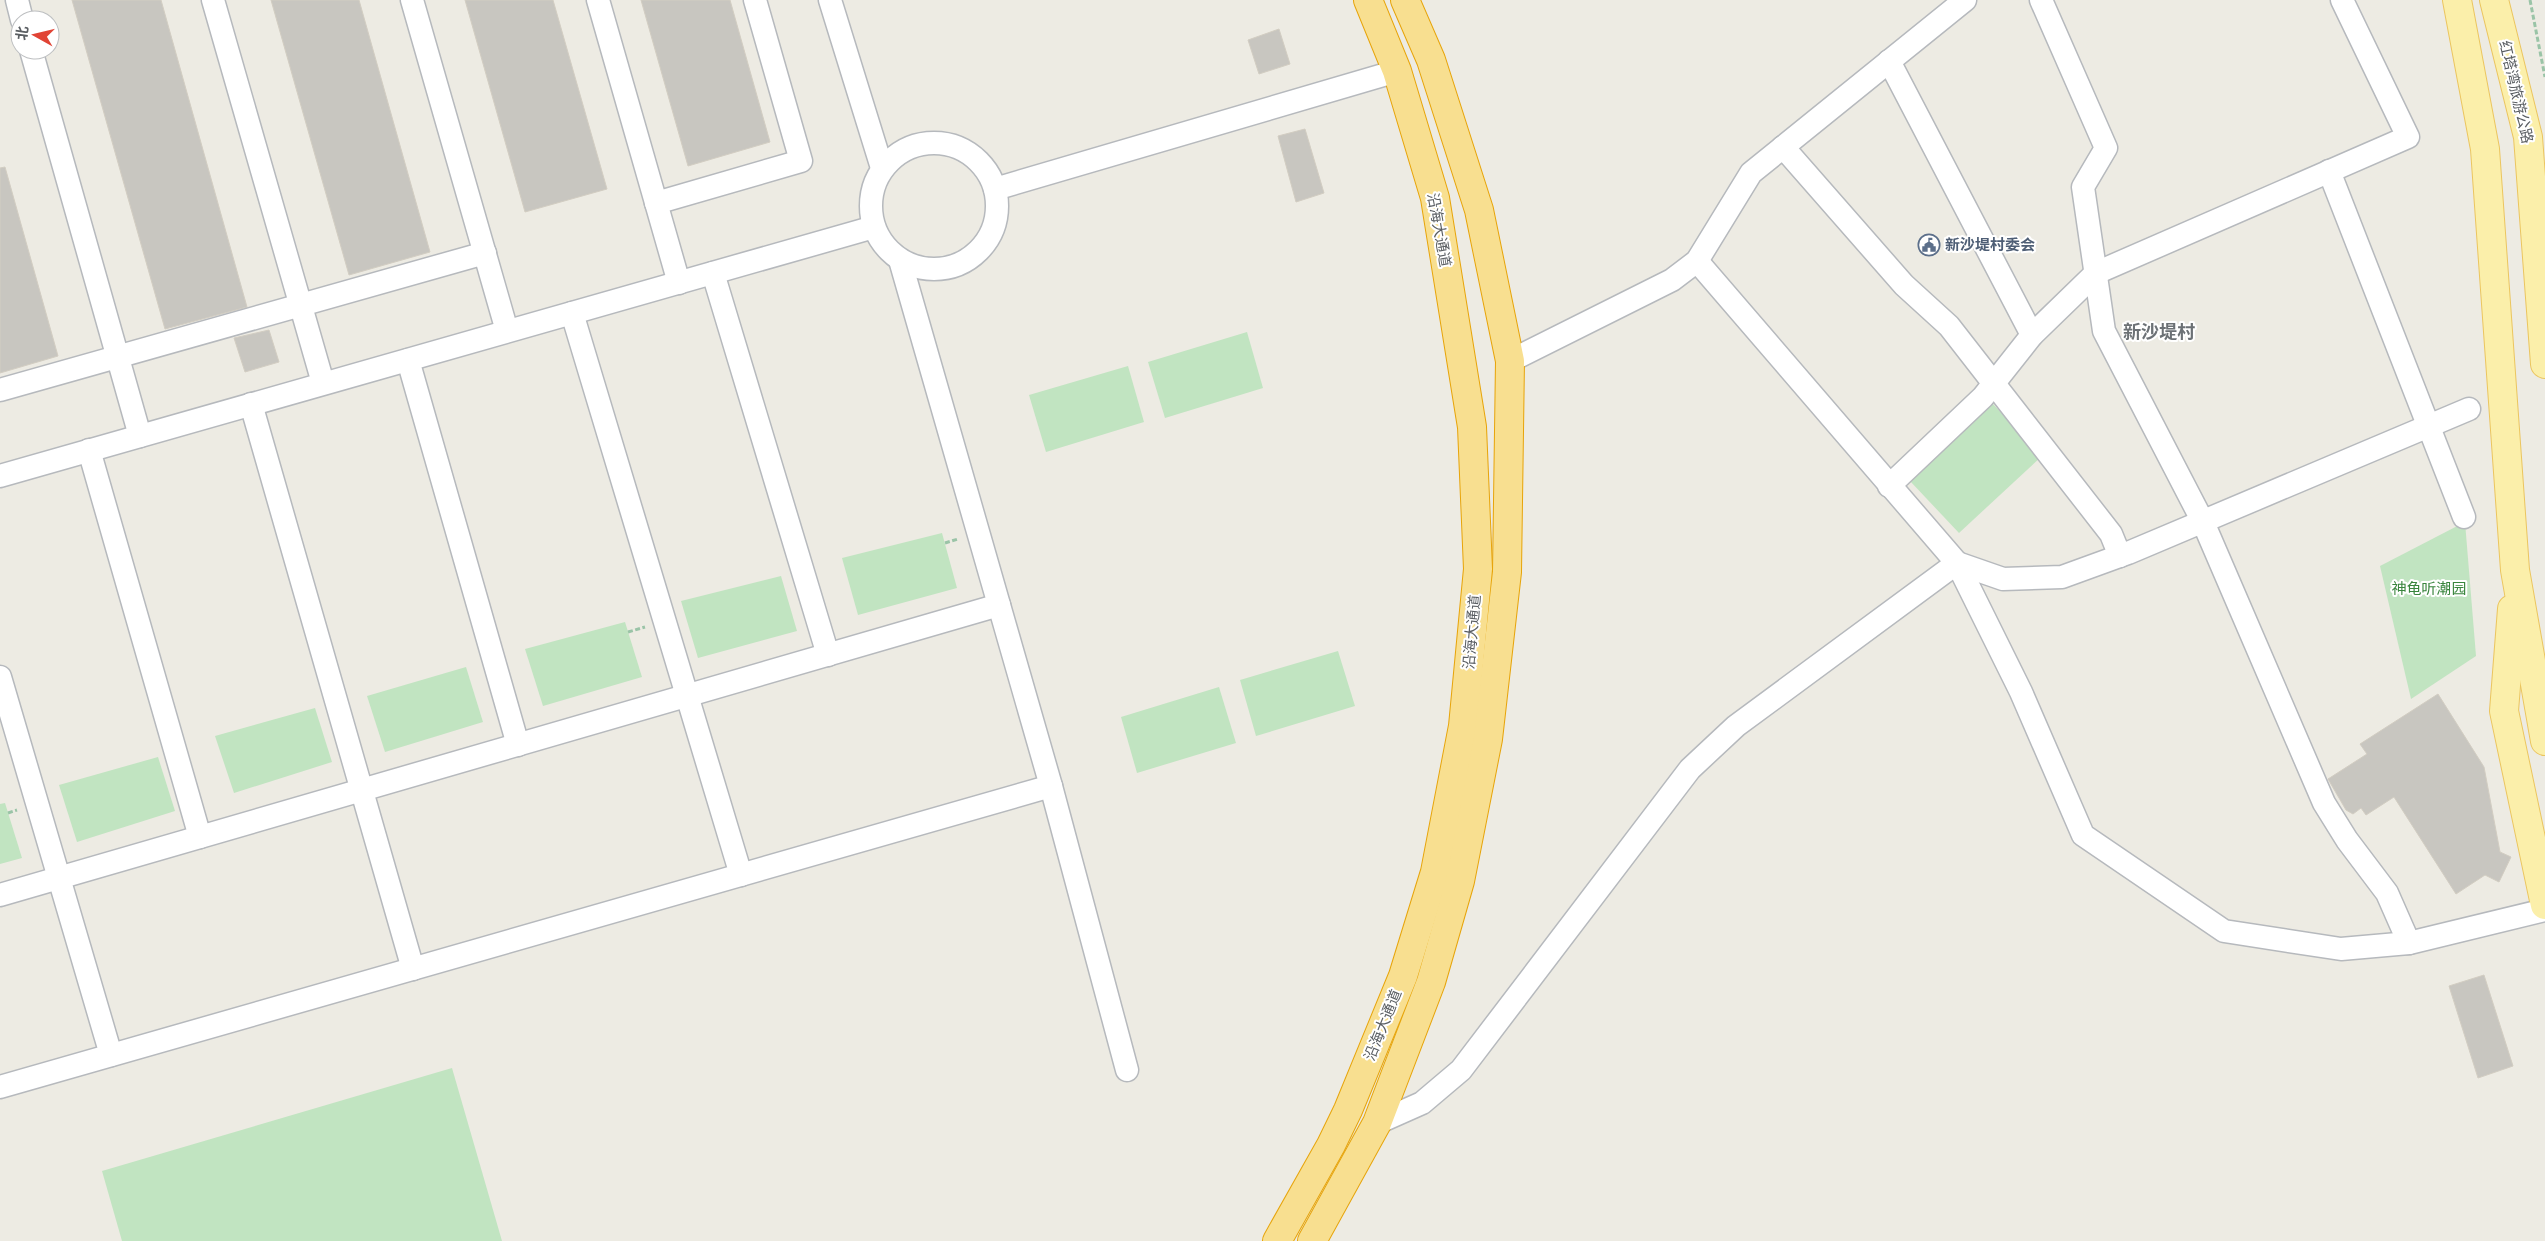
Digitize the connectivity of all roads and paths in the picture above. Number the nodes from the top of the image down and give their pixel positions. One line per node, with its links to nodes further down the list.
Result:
1 (213, 0): 31 (street)
2 (412, 0): 25 (street)
3 (598, 0): 23 (street)
4 (755, 0): 23 (street)
5 (830, 0): 20 (street)
6 (1368, 0): 17 (highway, 沿海大通道)
7 (1405, 0): 15 (highway, 沿海大通道)
8 (1965, 0): 16 (street)
9 (2041, 0): 29 (street)
10 (2342, 0): 21 (street)
11 (2457, 0): 55 (main road)
12 (2494, 0): 38 (main road, 红塔湾旅游公路)
13 (2530, 0): 18 (path)
14 (34, 60): 35 (street)
15 (1431, 60): 17 (highway); 37 (highway, 沿海大通道)
16 (1889, 61): 19 (street); 34 (street)
17 (1397, 71): 22 (street); 49 (highway, 沿海大通道)
18 (2545, 77)
19 (1783, 147): 27 (street); 39 (street)
20 (882, 168): 22 (street); 24 (street)
21 (2329, 171): 29 (street); 44 (street)
22 (995, 189): 26 (street)
23 (656, 203): 30 (street)
24 (874, 227): 26 (street); 28 (street)
25 (485, 253): 31 (street); 33 (street)
26 (900, 260): 56 (street)
27 (1697, 261): 37 (street); 48 (street)
28 (713, 273): 30 (street); 57 (street)
29 (2096, 273): 34 (street); 52 (street)
30 (679, 283): 32 (street)
31 (300, 305): 35 (street); 40 (street)
32 (572, 313): 33 (street); 59 (street)
33 (507, 332): 36 (street)
34 (2032, 335): 39 (street)
35 (118, 357): 41 (street); 45 (street)
36 (408, 360): 40 (street); 61 (street)
37 (1510, 361): 50 (highway, 沿海大通道)
38 (2545, 364)
39 (1993, 382): 48 (street); 53 (street)
40 (322, 383): 42 (street)
41 (0, 390)
42 (251, 404): 45 (street); 63 (street)
43 (2469, 409): 44 (street)
44 (2429, 427): 51 (street); 52 (street)
45 (140, 436): 46 (street)
46 (89, 450): 47 (street); 64 (street)
47 (0, 476)
48 (1889, 486): 54 (street)
49 (1475, 498): 50 (highway); 76 (highway, 沿海大通道)
50 (1508, 498): 75 (highway, 沿海大通道)
51 (2464, 517)
52 (2203, 522): 53 (street); 70 (street)
53 (2120, 556): 54 (street)
54 (1957, 563): 70 (street); 75 (street)
55 (2515, 570): 60 (main road); 68 (main road)
56 (999, 605): 57 (street); 62 (street)
57 (828, 655): 59 (street)
58 (0, 677): 66 (street)
59 (687, 696): 61 (street); 65 (street)
60 (2545, 741)
61 (518, 745): 63 (street)
62 (1051, 786): 65 (street); 73 (street)
63 (362, 790): 64 (street); 71 (street)
64 (200, 837): 66 (street)
65 (741, 875): 71 (street)
66 (58, 878): 67 (street); 72 (street)
67 (0, 894)
68 (2545, 905)
69 (2545, 910): 70 (street)
70 (2409, 943)
71 (413, 969): 72 (street)
72 (110, 1055): 74 (street)
73 (1127, 1070)
74 (0, 1087)
75 (1377, 1123): 77 (highway, 沿海大通道)
76 (1277, 1241)
77 (1312, 1241)

